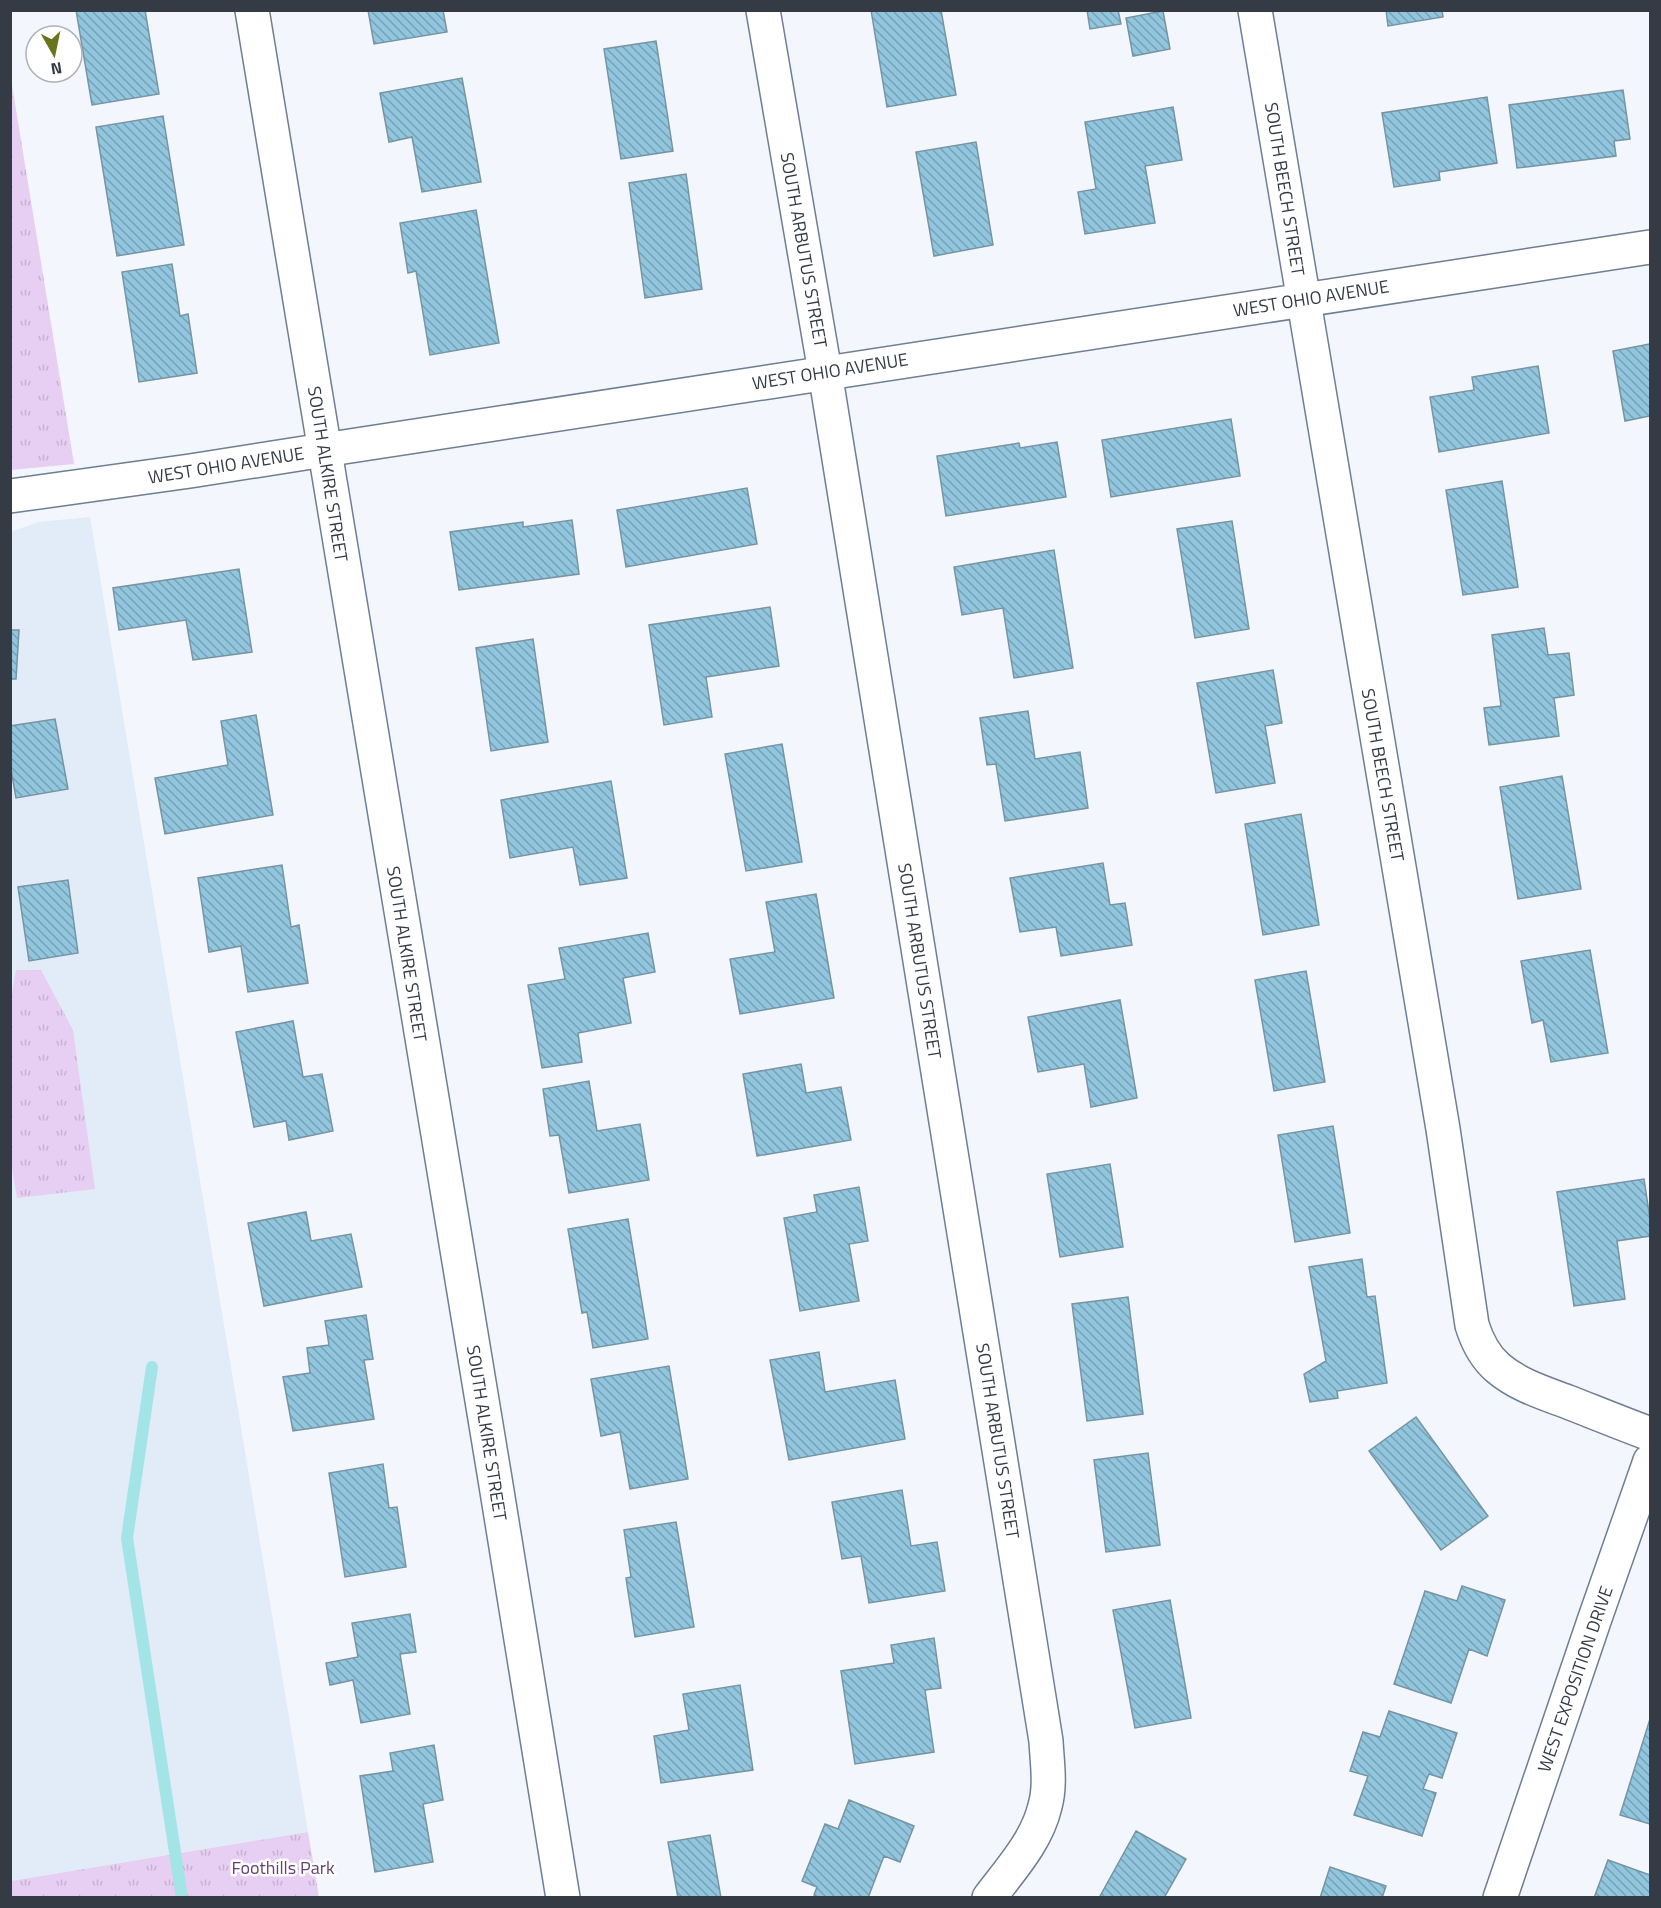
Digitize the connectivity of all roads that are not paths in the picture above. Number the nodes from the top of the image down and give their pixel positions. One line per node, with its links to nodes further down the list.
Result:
1 (252, 10): 7 (street, SOUTH ALKIRE STREET)
2 (763, 10): 6 (street, SOUTH ARBUTUS STREET)
3 (1255, 10): 5 (street, SOUTH BEECH STREET)
4 (1650, 247): 5 (street, WEST OHIO AVENUE)
5 (1303, 300): 6 (street, WEST OHIO AVENUE); 9 (street, SOUTH BEECH STREET)
6 (825, 372): 7 (street, WEST OHIO AVENUE); 12 (street, SOUTH ARBUTUS STREET)
7 (324, 450): 8 (street, WEST OHIO AVENUE); 11 (street, SOUTH ALKIRE STREET)
8 (10, 496)
9 (1650, 1434)
10 (1650, 1461): 13 (street, WEST EXPOSITION DRIVE)
11 (563, 1898)
12 (989, 1898)
13 (1500, 1898)

